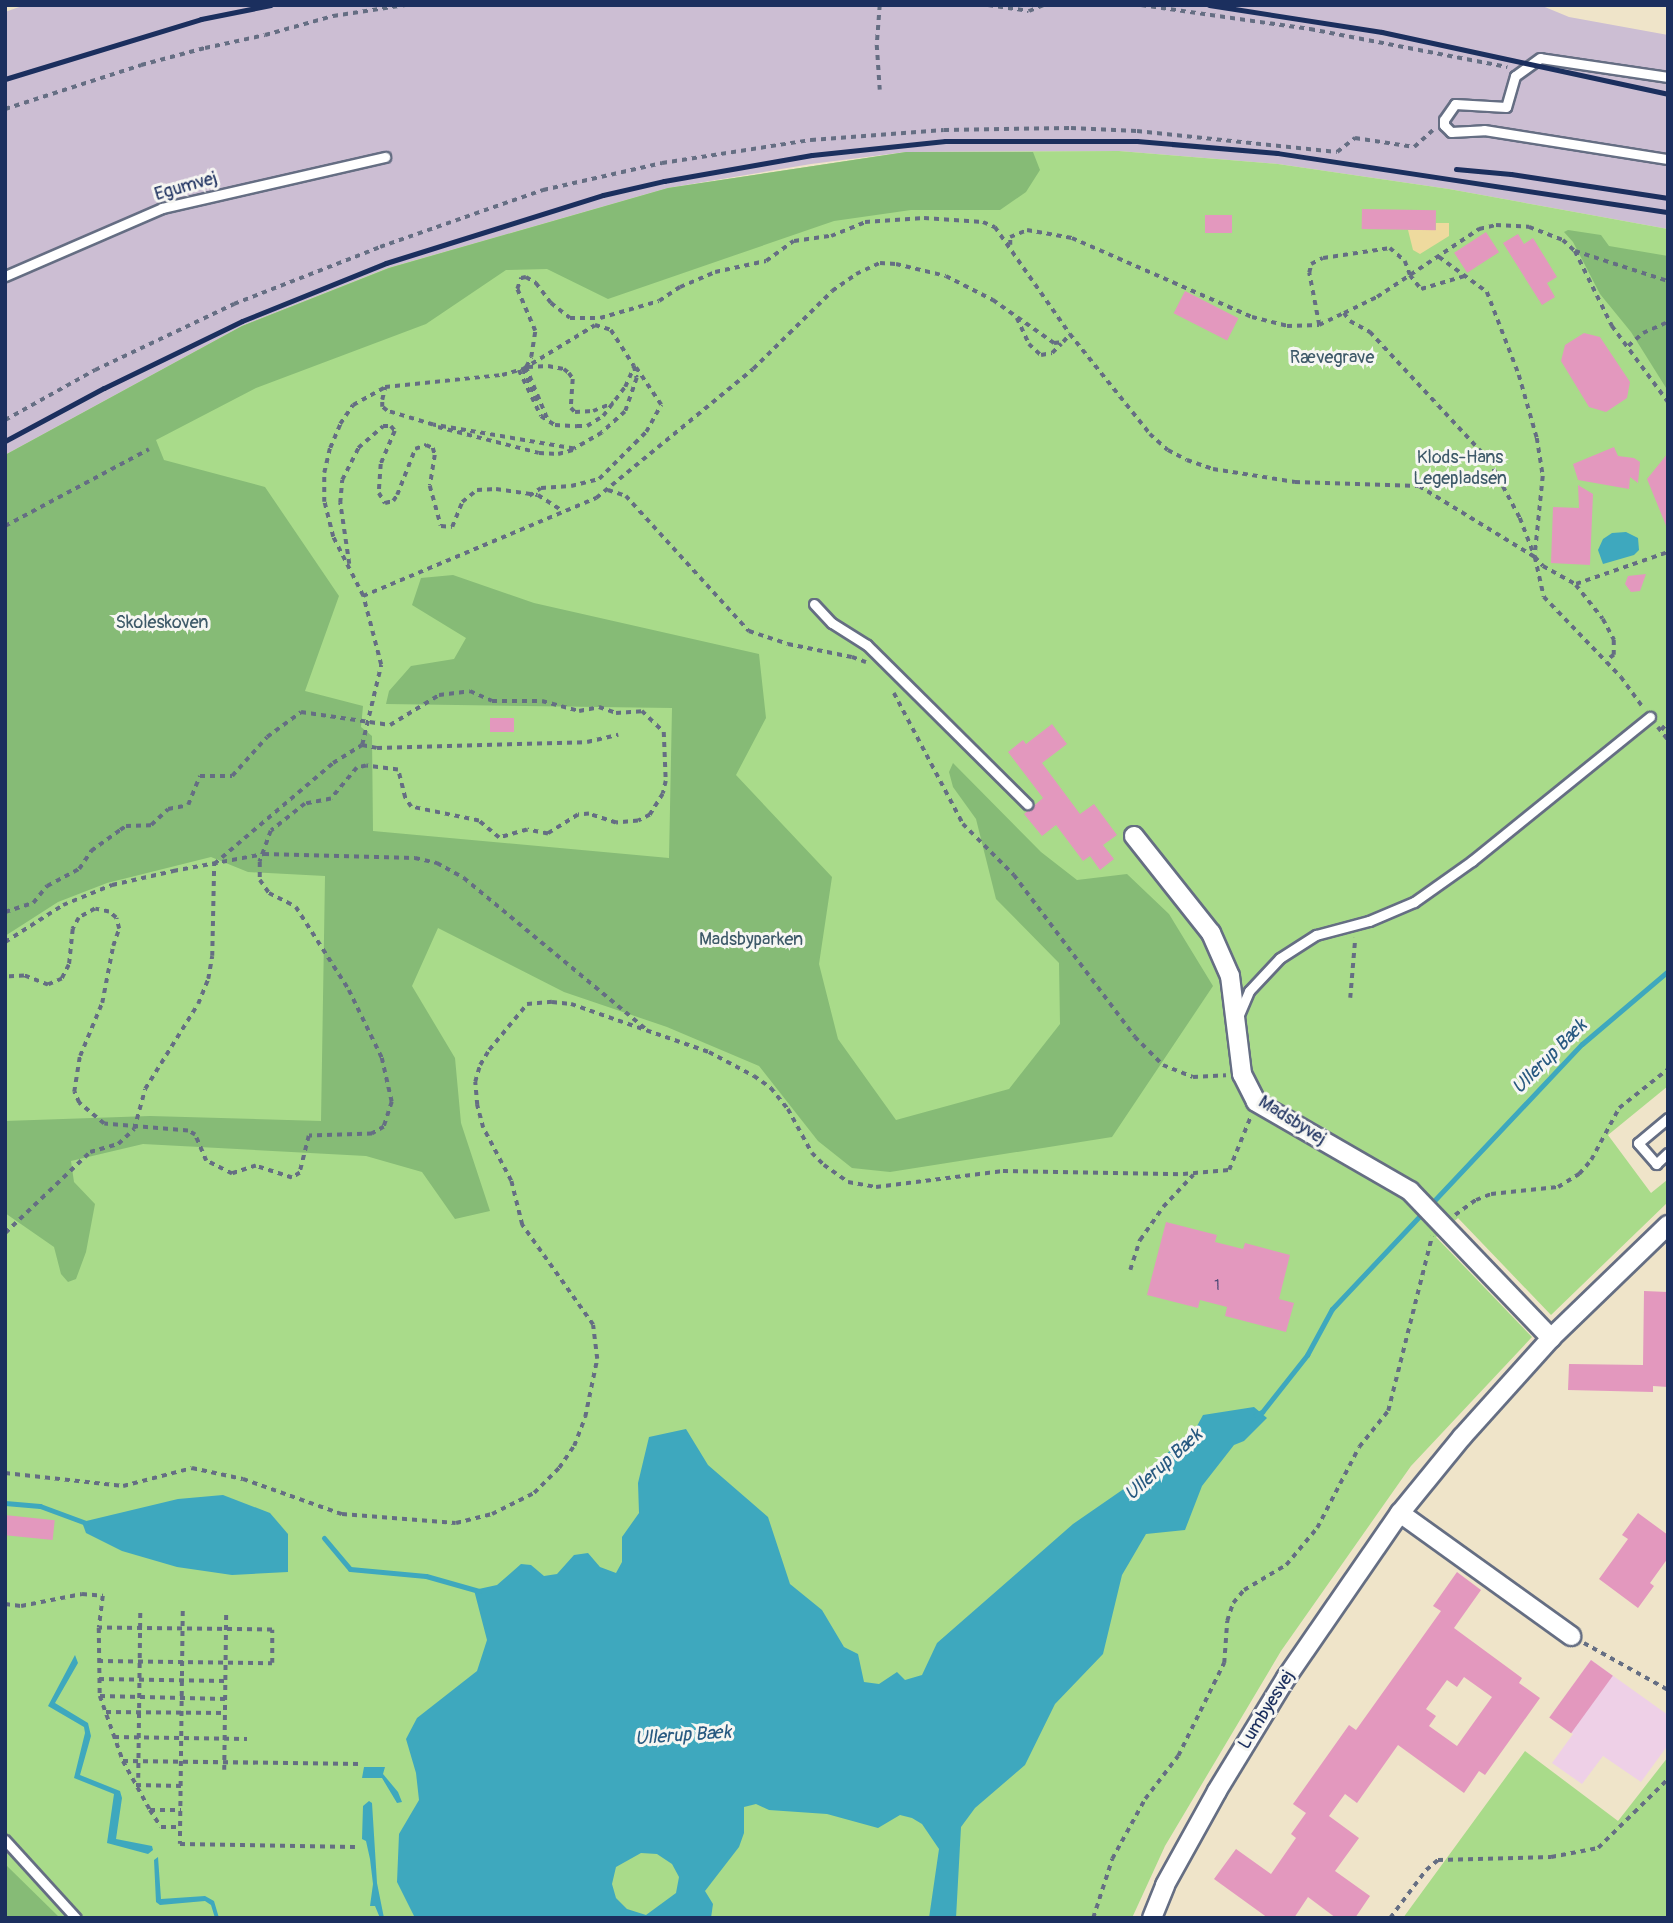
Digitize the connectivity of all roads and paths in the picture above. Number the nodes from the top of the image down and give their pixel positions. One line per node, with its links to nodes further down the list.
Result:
1 (404, 5): 9 (path)
2 (880, 5): 8 (path)
3 (988, 5): 4 (path)
4 (1044, 5)
5 (1142, 5): 6 (path)
6 (1519, 71): 7 (lane); 10 (lane)
7 (1668, 77)
8 (880, 90)
9 (5, 109)
10 (1444, 125): 12 (lane); 32 (path)
11 (385, 157): 18 (lane, Egumvej)
12 (1668, 159)
13 (1010, 247): 23 (path); 24 (path); 28 (path)
14 (1575, 251): 15 (path); 19 (path); 26 (path)
15 (1438, 256): 16 (path); 17 (path)
16 (1409, 275): 17 (path); 20 (path); 23 (path)
17 (1466, 275): 41 (path)
18 (5, 276)
19 (1668, 281)
20 (1344, 313): 23 (path); 41 (path)
21 (1017, 317): 25 (path); 25 (path); 36 (path)
22 (1668, 322): 26 (path)
23 (1319, 325)
24 (1070, 334): 25 (path); 41 (path)
25 (1063, 342)
26 (1628, 346): 30 (path)
27 (634, 366): 28 (path); 31 (path); 35 (path); 37 (path)
28 (523, 369): 29 (path); 31 (path); 31 (path)
29 (385, 387): 33 (path); 42 (path)
30 (1668, 402)
31 (614, 403)
32 (5, 420)
33 (432, 425): 35 (path); 35 (path)
34 (149, 449): 39 (path)
35 (574, 449)
36 (608, 490): 38 (path); 47 (path)
37 (529, 496): 38 (path); 42 (path)
38 (562, 511): 44 (path)
39 (5, 526)
40 (1668, 552): 43 (path)
41 (1535, 557): 43 (path); 46 (path)
42 (350, 569): 44 (path)
43 (1576, 584): 46 (path)
44 (363, 596): 50 (path)
45 (814, 604): 56 (lane)
46 (1606, 662): 49 (path)
47 (875, 668)
48 (889, 683): 68 (path)
49 (1650, 717): 52 (path); 61 (lane)
50 (370, 719): 55 (path); 58 (path); 60 (path)
51 (1668, 722): 52 (path)
52 (1661, 730): 54 (path)
53 (618, 735): 55 (path)
54 (1668, 740)
55 (362, 745): 59 (path)
56 (1027, 803)
57 (1134, 836): 65 (street, Madsbyvej)
58 (262, 854): 59 (path); 66 (path); 71 (path)
59 (214, 864): 62 (path); 71 (path)
60 (5, 912)
61 (1356, 924): 64 (path); 65 (lane)
62 (5, 942)
63 (5, 977): 71 (path)
64 (1350, 998)
65 (1237, 1019): 68 (street, Madsbyvej)
66 (647, 1030): 73 (path); 79 (path)
67 (1668, 1069): 74 (path)
68 (1242, 1074): 69 (street, Madsbyvej)
69 (1256, 1102): 73 (path); 74 (street, Madsbyvej)
70 (1668, 1118): 72 (lane)
71 (134, 1129): 76 (path)
72 (1668, 1153)
73 (1195, 1174): 77 (path)
74 (1440, 1219): 78 (street, Madsbyvej); 128 (path)
75 (1668, 1224): 78 (street, Lumbyesvej)
76 (5, 1233)
77 (1130, 1270)
78 (1550, 1338): 80 (street, Lumbyesvej)
79 (5, 1473)
80 (1400, 1513): 89 (street); 129 (street, Lumbyesvej)
81 (5, 1604): 85 (path)
82 (140, 1611): 86 (path)
83 (183, 1611): 87 (path)
84 (226, 1612): 88 (path)
85 (99, 1628): 86 (path); 90 (path)
86 (140, 1628): 87 (path); 91 (path)
87 (183, 1629): 88 (path); 92 (path)
88 (226, 1629): 93 (path); 93 (path)
89 (1570, 1636): 98 (path)
90 (98, 1661): 91 (path); 94 (path)
91 (139, 1661): 92 (path); 95 (path)
92 (183, 1662): 93 (path); 96 (path)
93 (226, 1662): 97 (path)
94 (99, 1679): 95 (path); 99 (path)
95 (139, 1680): 96 (path); 100 (path)
96 (183, 1680): 97 (path); 101 (path)
97 (225, 1681): 102 (path)
98 (1668, 1690)
99 (100, 1696): 100 (path); 103 (path)
100 (139, 1697): 101 (path); 104 (path)
101 (182, 1698): 102 (path); 105 (path)
102 (225, 1699): 106 (path)
103 (106, 1712): 104 (path); 107 (path)
104 (139, 1712): 105 (path); 108 (path)
105 (182, 1713): 106 (path); 109 (path)
106 (225, 1713): 110 (path)
107 (114, 1737): 108 (path); 112 (path)
108 (138, 1737): 109 (path); 113 (path)
109 (182, 1738): 110 (path); 114 (path)
110 (225, 1738): 111 (path); 115 (path)
111 (247, 1739)
112 (123, 1761): 113 (path); 120 (path)
113 (138, 1761): 114 (path); 118 (path)
114 (181, 1762): 115 (path); 121 (path)
115 (224, 1762): 116 (path); 117 (path)
116 (360, 1764)
117 (224, 1770)
118 (138, 1778)
119 (1668, 1779): 130 (path)
120 (136, 1785): 121 (path); 122 (path)
121 (181, 1786): 123 (path)
122 (150, 1810): 123 (path); 124 (path)
123 (181, 1810): 124 (path)
124 (181, 1827): 126 (path)
125 (5, 1840): 127 (lane)
126 (355, 1847)
127 (76, 1918)
128 (1093, 1918)
129 (1152, 1918)
130 (1390, 1918)

